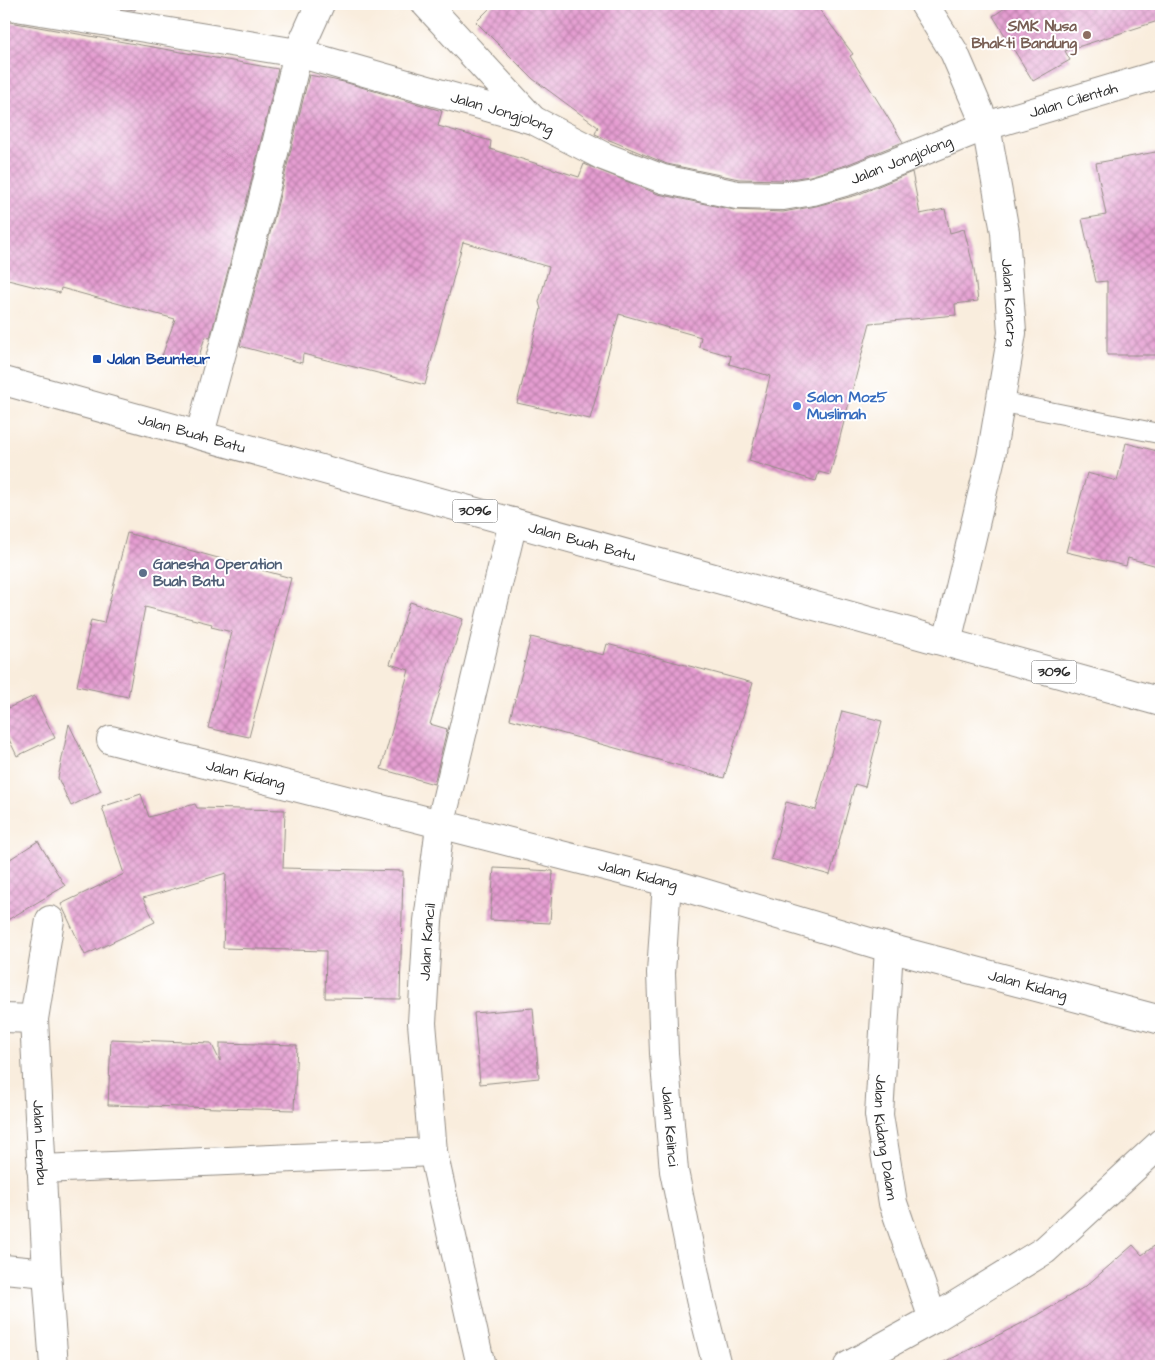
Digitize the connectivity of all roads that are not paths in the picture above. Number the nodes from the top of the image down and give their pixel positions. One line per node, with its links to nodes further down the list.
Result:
1 (320, 4): 5 (street)
2 (426, 4): 7 (street)
3 (924, 4): 8 (street, Jalan Kancra)
4 (4, 5): 5 (street, Jalan Jongjolong)
5 (298, 53): 7 (street, Jalan Jongjolong); 11 (street)
6 (1161, 74): 8 (street, Jalan Cilentah)
7 (533, 120): 8 (street, Jalan Jongjolong)
8 (986, 126): 10 (street, Jalan Kancra)
9 (4, 381): 11 (street, Jalan Buah Batu / 3096)
10 (1000, 402): 12 (lane); 14 (street, Jalan Kancra)
11 (200, 434): 13 (street, Jalan Buah Batu / 3096)
12 (1161, 434)
13 (513, 522): 14 (street, Jalan Buah Batu / 3096); 17 (street, Jalan Kancil)
14 (947, 642): 15 (street, Jalan Buah Batu / 3096)
15 (1161, 702)
16 (111, 740): 17 (street, Jalan Kidang)
17 (440, 826): 18 (street, Jalan Kidang); 25 (street, Jalan Kancil)
18 (667, 882): 20 (street, Jalan Kidang); 32 (street, Jalan Kelinci)
19 (50, 920): 22 (street, Jalan Lembu)
20 (889, 948): 23 (street, Jalan Kidang); 29 (street, Jalan Kidang Dalam)
21 (4, 1018): 22 (street)
22 (34, 1019): 26 (street, Jalan Lembu)
23 (1161, 1020)
24 (1161, 1143): 29 (street)
25 (433, 1152): 26 (street); 31 (street, Jalan Kancil)
26 (41, 1169): 28 (street, Jalan Lembu)
27 (4, 1269): 28 (street)
28 (47, 1273): 30 (street, Jalan Lembu)
29 (933, 1319): 33 (street)
30 (54, 1366)
31 (481, 1366)
32 (717, 1366)
33 (848, 1366)

